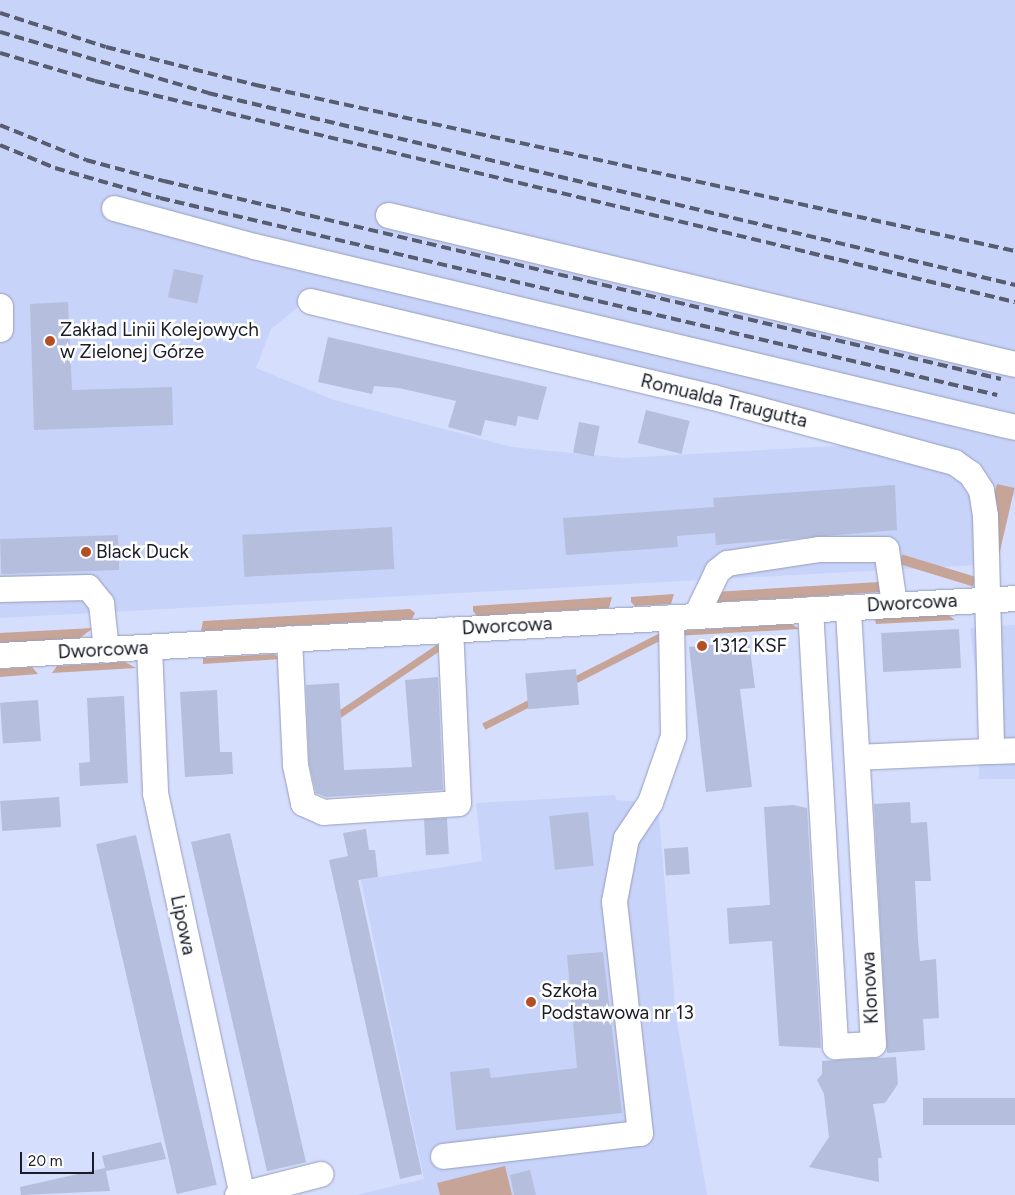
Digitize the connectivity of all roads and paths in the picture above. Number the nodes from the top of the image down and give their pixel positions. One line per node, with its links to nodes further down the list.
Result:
1 (114, 208): 5 (street)
2 (388, 215): 4 (street)
3 (310, 301): 8 (street, Romualda Traugutta)
4 (1015, 364)
5 (1015, 427)
6 (0, 589): 17 (street)
7 (1015, 598): 8 (street, Dworcowa)
8 (985, 599): 9 (street, Dworcowa); 19 (street, Romualda Traugutta)
9 (894, 604): 10 (street, Dworcowa); 12 (street)
10 (848, 607): 11 (street, Dworcowa); 20 (street, Klonowa)
11 (810, 609): 12 (street, Dworcowa); 20 (street, Klonowa)
12 (696, 615): 13 (street, Dworcowa)
13 (671, 617): 14 (street, Dworcowa); 21 (street)
14 (450, 629): 15 (street, Dworcowa); 15 (street)
15 (289, 638): 16 (street, Dworcowa)
16 (149, 647): 17 (street, Dworcowa); 23 (street, Lipowa)
17 (106, 650): 18 (street, Dworcowa)
18 (0, 656)
19 (1003, 750): 20 (street)
20 (857, 757)
21 (443, 1156)
22 (320, 1174): 23 (street)
23 (239, 1194)

